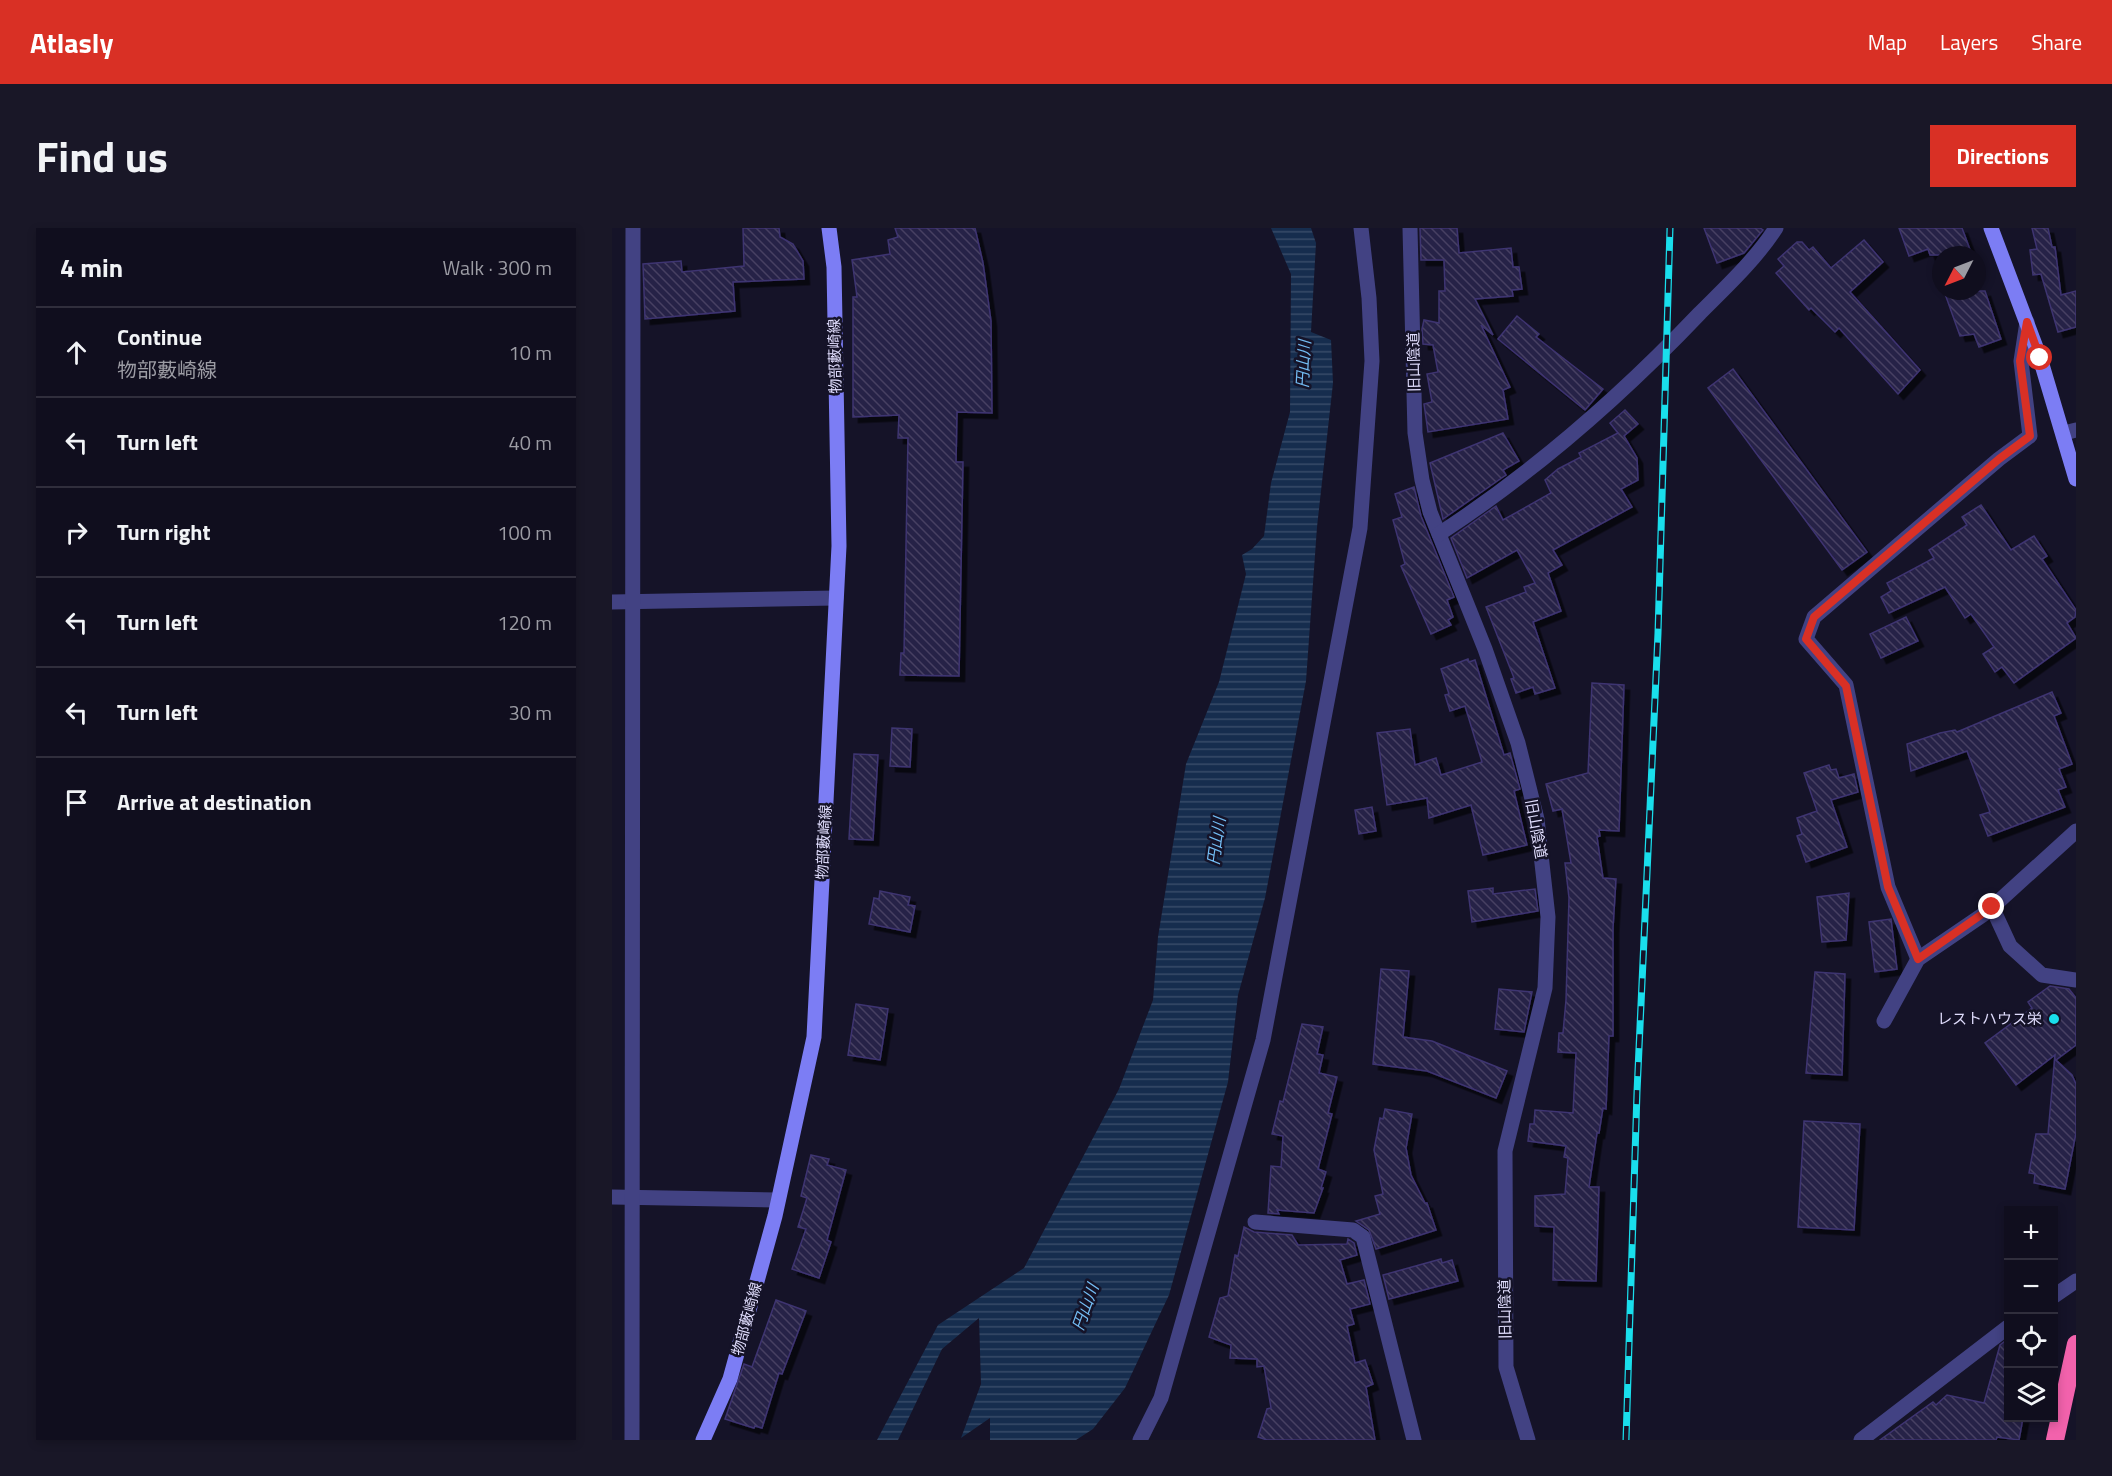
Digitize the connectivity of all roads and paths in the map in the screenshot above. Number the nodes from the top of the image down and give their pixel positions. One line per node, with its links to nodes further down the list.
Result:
1 (633, 228): 13 (street)
2 (829, 228): 11 (main road, 物部藪崎線)
3 (1361, 228): 29 (street)
4 (1410, 228): 10 (street, 旧山陰道)
5 (1776, 228): 10 (street)
6 (1991, 228): 7 (main road)
7 (2027, 322): 8 (main road); 16 (street)
8 (2070, 431): 9 (main road)
9 (2076, 479)
10 (1439, 534): 31 (street, 旧山陰道)
11 (836, 598): 13 (street); 21 (main road, 物部藪崎線)
12 (612, 602): 13 (street)
13 (630, 602): 20 (street)
14 (2076, 831): 15 (street)
15 (1992, 907): 16 (street); 17 (street)
16 (1918, 959): 18 (street)
17 (2076, 980)
18 (1884, 1021)
19 (612, 1197): 20 (street)
20 (631, 1197): 21 (street); 27 (street)
21 (778, 1200): 28 (main road, 物部藪崎線)
22 (1254, 1222): 30 (street)
23 (2076, 1281): 24 (street)
24 (2058, 1293)
25 (2004, 1330): 32 (street)
26 (2076, 1344): 33 (highway)
27 (632, 1440)
28 (703, 1440)
29 (1140, 1440)
30 (1414, 1440)
31 (1528, 1440)
32 (1861, 1440)
33 (2055, 1440)

